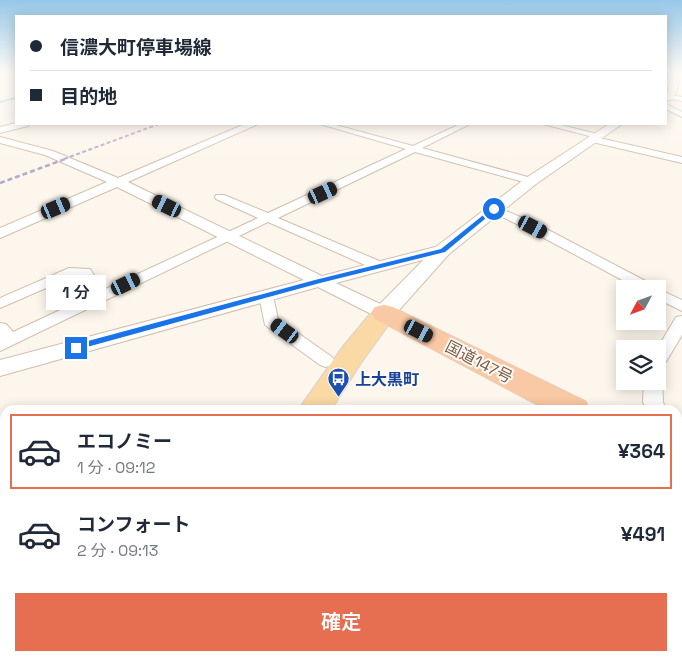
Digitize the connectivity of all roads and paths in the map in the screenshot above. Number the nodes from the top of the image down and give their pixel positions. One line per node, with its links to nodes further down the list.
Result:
1 (672, 104): 2 (street)
2 (681, 113)
3 (22, 125): 9 (street)
4 (251, 125): 15 (street)
5 (328, 125): 12 (street)
6 (464, 125): 12 (street)
7 (551, 125): 10 (street)
8 (614, 125): 10 (main road)
9 (0, 130)
10 (594, 137): 13 (street); 14 (main road)
11 (0, 140): 15 (street)
12 (413, 149): 14 (street); 18 (street)
13 (682, 160)
14 (531, 181): 17 (main road)
15 (117, 182): 19 (street); 20 (street)
16 (220, 197): 18 (street)
17 (494, 209): 21 (main road); 23 (street)
18 (268, 218): 20 (street); 22 (street)
19 (0, 233)
20 (228, 236): 24 (street); 27 (street)
21 (443, 250): 22 (street); 30 (main road)
22 (379, 266): 24 (street)
23 (633, 280)
24 (318, 282): 25 (street); 30 (street)
25 (266, 296): 34 (street); 35 (street)
26 (666, 297): 29 (street)
27 (92, 300): 28 (street); 32 (street)
28 (0, 303)
29 (682, 306)
30 (384, 313): 37 (main road); 38 (highway, 国道147号)
31 (682, 321): 33 (street)
32 (3, 338)
33 (666, 348)
34 (326, 361)
35 (0, 368)
36 (653, 390): 39 (street)
37 (317, 405)
38 (564, 405)
39 (654, 405)

